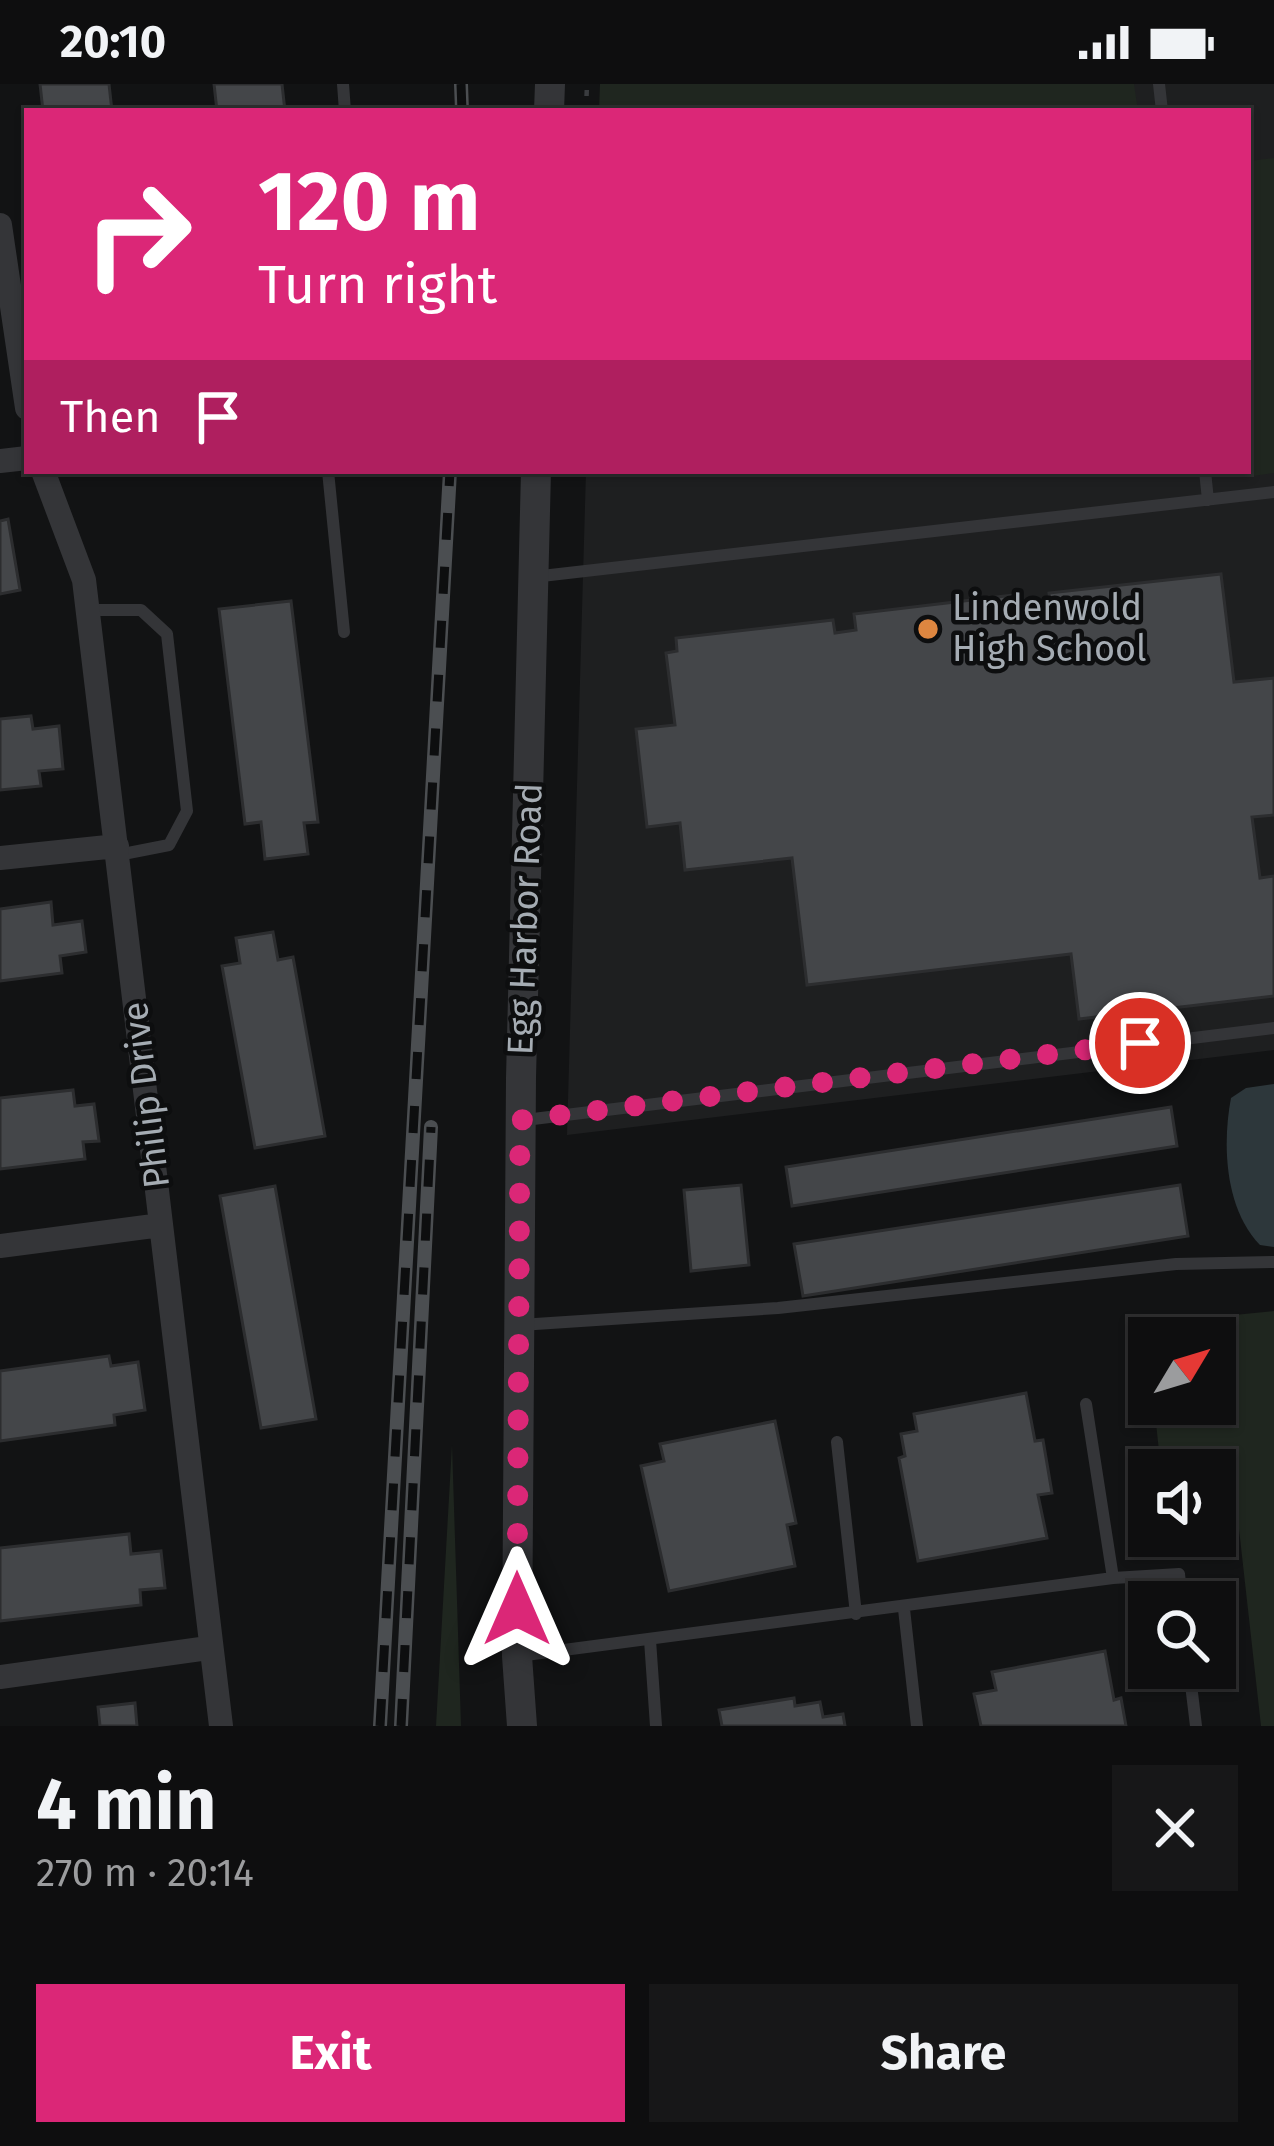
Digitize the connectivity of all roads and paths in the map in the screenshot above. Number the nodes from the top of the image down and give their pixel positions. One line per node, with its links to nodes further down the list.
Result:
1 (0, 225): 2 (street)
2 (24, 388)
3 (44, 474): 10 (street, Philip Drive)
4 (328, 474): 11 (lane)
5 (536, 474): 9 (street, Egg Harbor Road)
6 (1204, 474): 8 (lane)
7 (1274, 492): 8 (lane)
8 (1208, 500): 9 (lane)
9 (532, 577): 15 (street, Egg Harbor Road)
10 (88, 610): 12 (street, Philip Drive); 12 (lane)
11 (344, 632)
12 (118, 850): 13 (street); 16 (street, Philip Drive)
13 (0, 858)
14 (1274, 1028): 15 (lane)
15 (520, 1120): 19 (street, Egg Harbor Road)
16 (161, 1225): 17 (street); 27 (street, Philip Drive)
17 (0, 1246)
18 (1274, 1262): 19 (lane)
19 (519, 1325): 28 (street, Egg Harbor Road)
20 (1086, 1404): 22 (lane)
21 (837, 1442): 25 (lane)
22 (1113, 1578): 23 (lane); 24 (lane)
23 (1180, 1581)
24 (904, 1609): 25 (lane); 34 (lane)
25 (856, 1614): 26 (lane)
26 (650, 1640): 28 (lane); 33 (lane)
27 (208, 1648): 29 (street); 31 (street, Philip Drive)
28 (517, 1656): 32 (street, Egg Harbor Road)
29 (0, 1677)
30 (1192, 1689): 35 (lane)
31 (221, 1726)
32 (522, 1726)
33 (656, 1726)
34 (917, 1726)
35 (1196, 1726)

